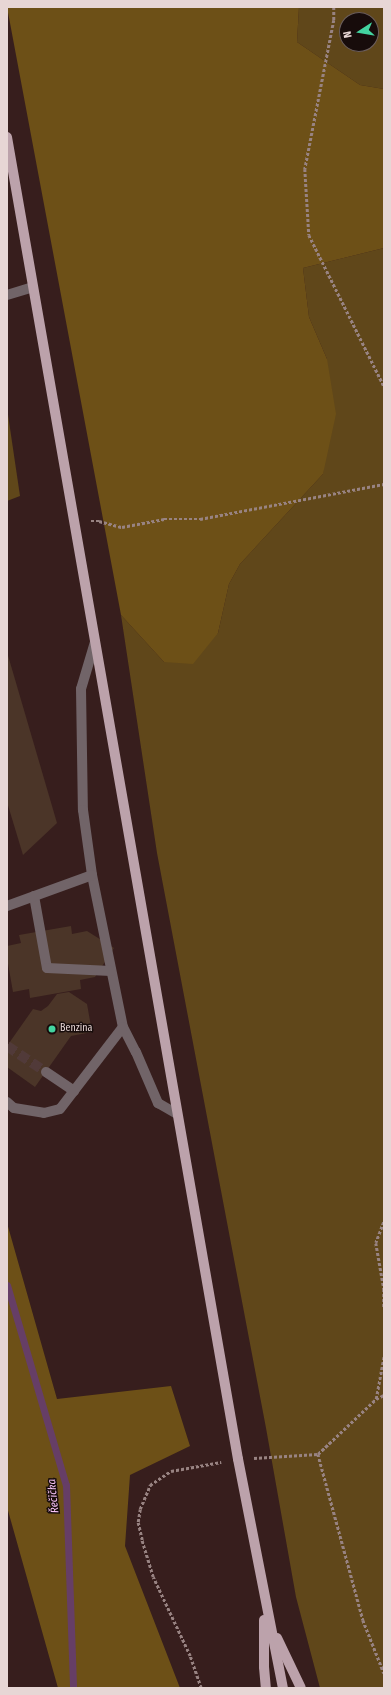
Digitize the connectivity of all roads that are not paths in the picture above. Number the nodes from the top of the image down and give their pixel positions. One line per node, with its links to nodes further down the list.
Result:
1 (7, 137): 2 (main road)
2 (33, 287): 3 (lane); 4 (main road)
3 (7, 295)
4 (95, 642): 5 (lane); 13 (main road)
5 (92, 875): 6 (lane); 8 (lane)
6 (34, 896): 7 (lane); 8 (lane)
7 (7, 906)
8 (111, 971): 9 (lane)
9 (123, 1027): 11 (lane); 13 (lane)
10 (46, 1072): 11 (lane)
11 (74, 1091): 12 (lane)
12 (7, 1102)
13 (177, 1114): 14 (main road)
14 (265, 1598): 15 (main road); 16 (main road)
15 (269, 1622): 17 (main road); 18 (main road)
16 (266, 1688)
17 (284, 1688)
18 (301, 1688)

